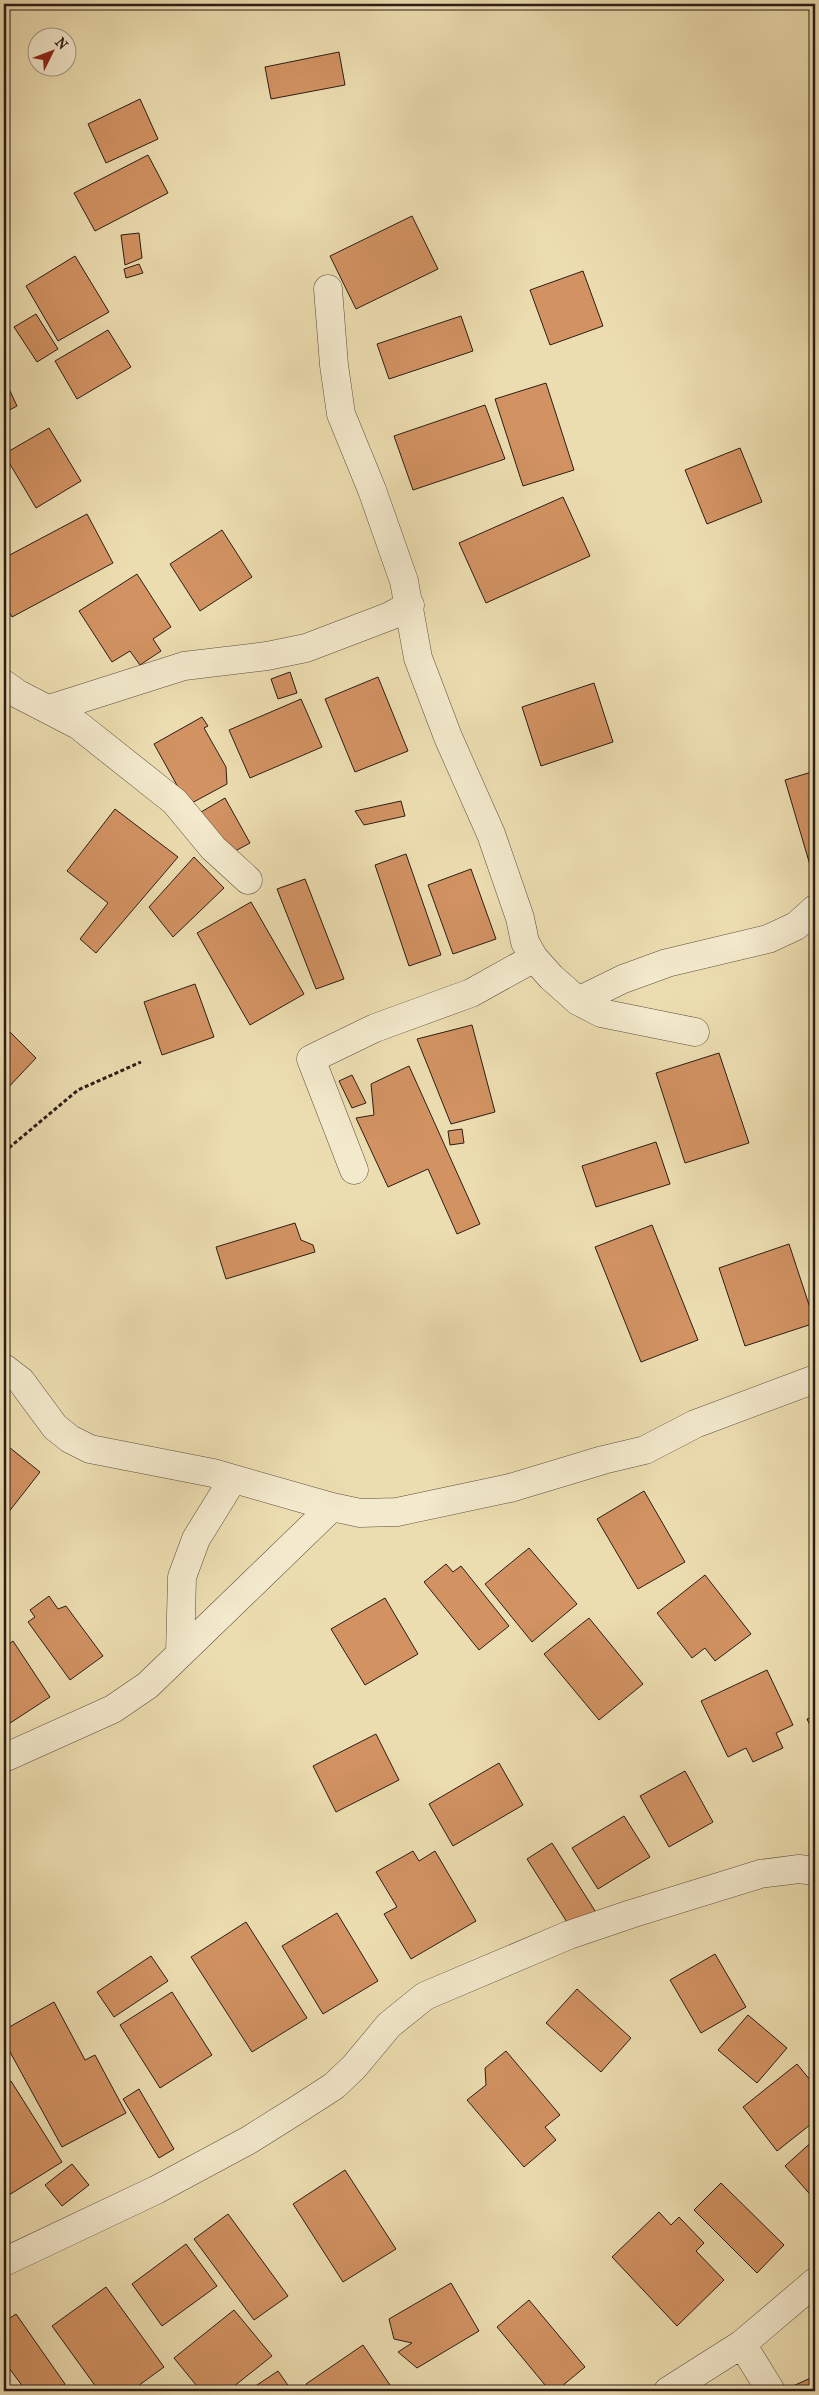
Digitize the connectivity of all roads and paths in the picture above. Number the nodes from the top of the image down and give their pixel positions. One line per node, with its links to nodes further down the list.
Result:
1 (328, 289): 2 (street)
2 (410, 605): 4 (street); 7 (street)
3 (4, 684): 4 (street)
4 (49, 709): 5 (street)
5 (248, 880)
6 (815, 909): 8 (street)
7 (534, 958): 8 (street); 12 (street)
8 (578, 1001): 9 (street)
9 (695, 1032)
10 (141, 1062): 11 (path)
11 (4, 1152)
12 (354, 1170)
13 (4, 1368): 15 (street)
14 (815, 1379): 16 (street)
15 (233, 1479): 16 (street); 17 (street)
16 (332, 1507): 17 (street)
17 (180, 1654): 18 (street)
18 (4, 1758)
19 (815, 1871): 20 (street)
20 (4, 2262)
21 (815, 2282): 22 (street)
22 (742, 2344): 23 (street); 24 (street)
23 (668, 2391)
24 (771, 2391)

